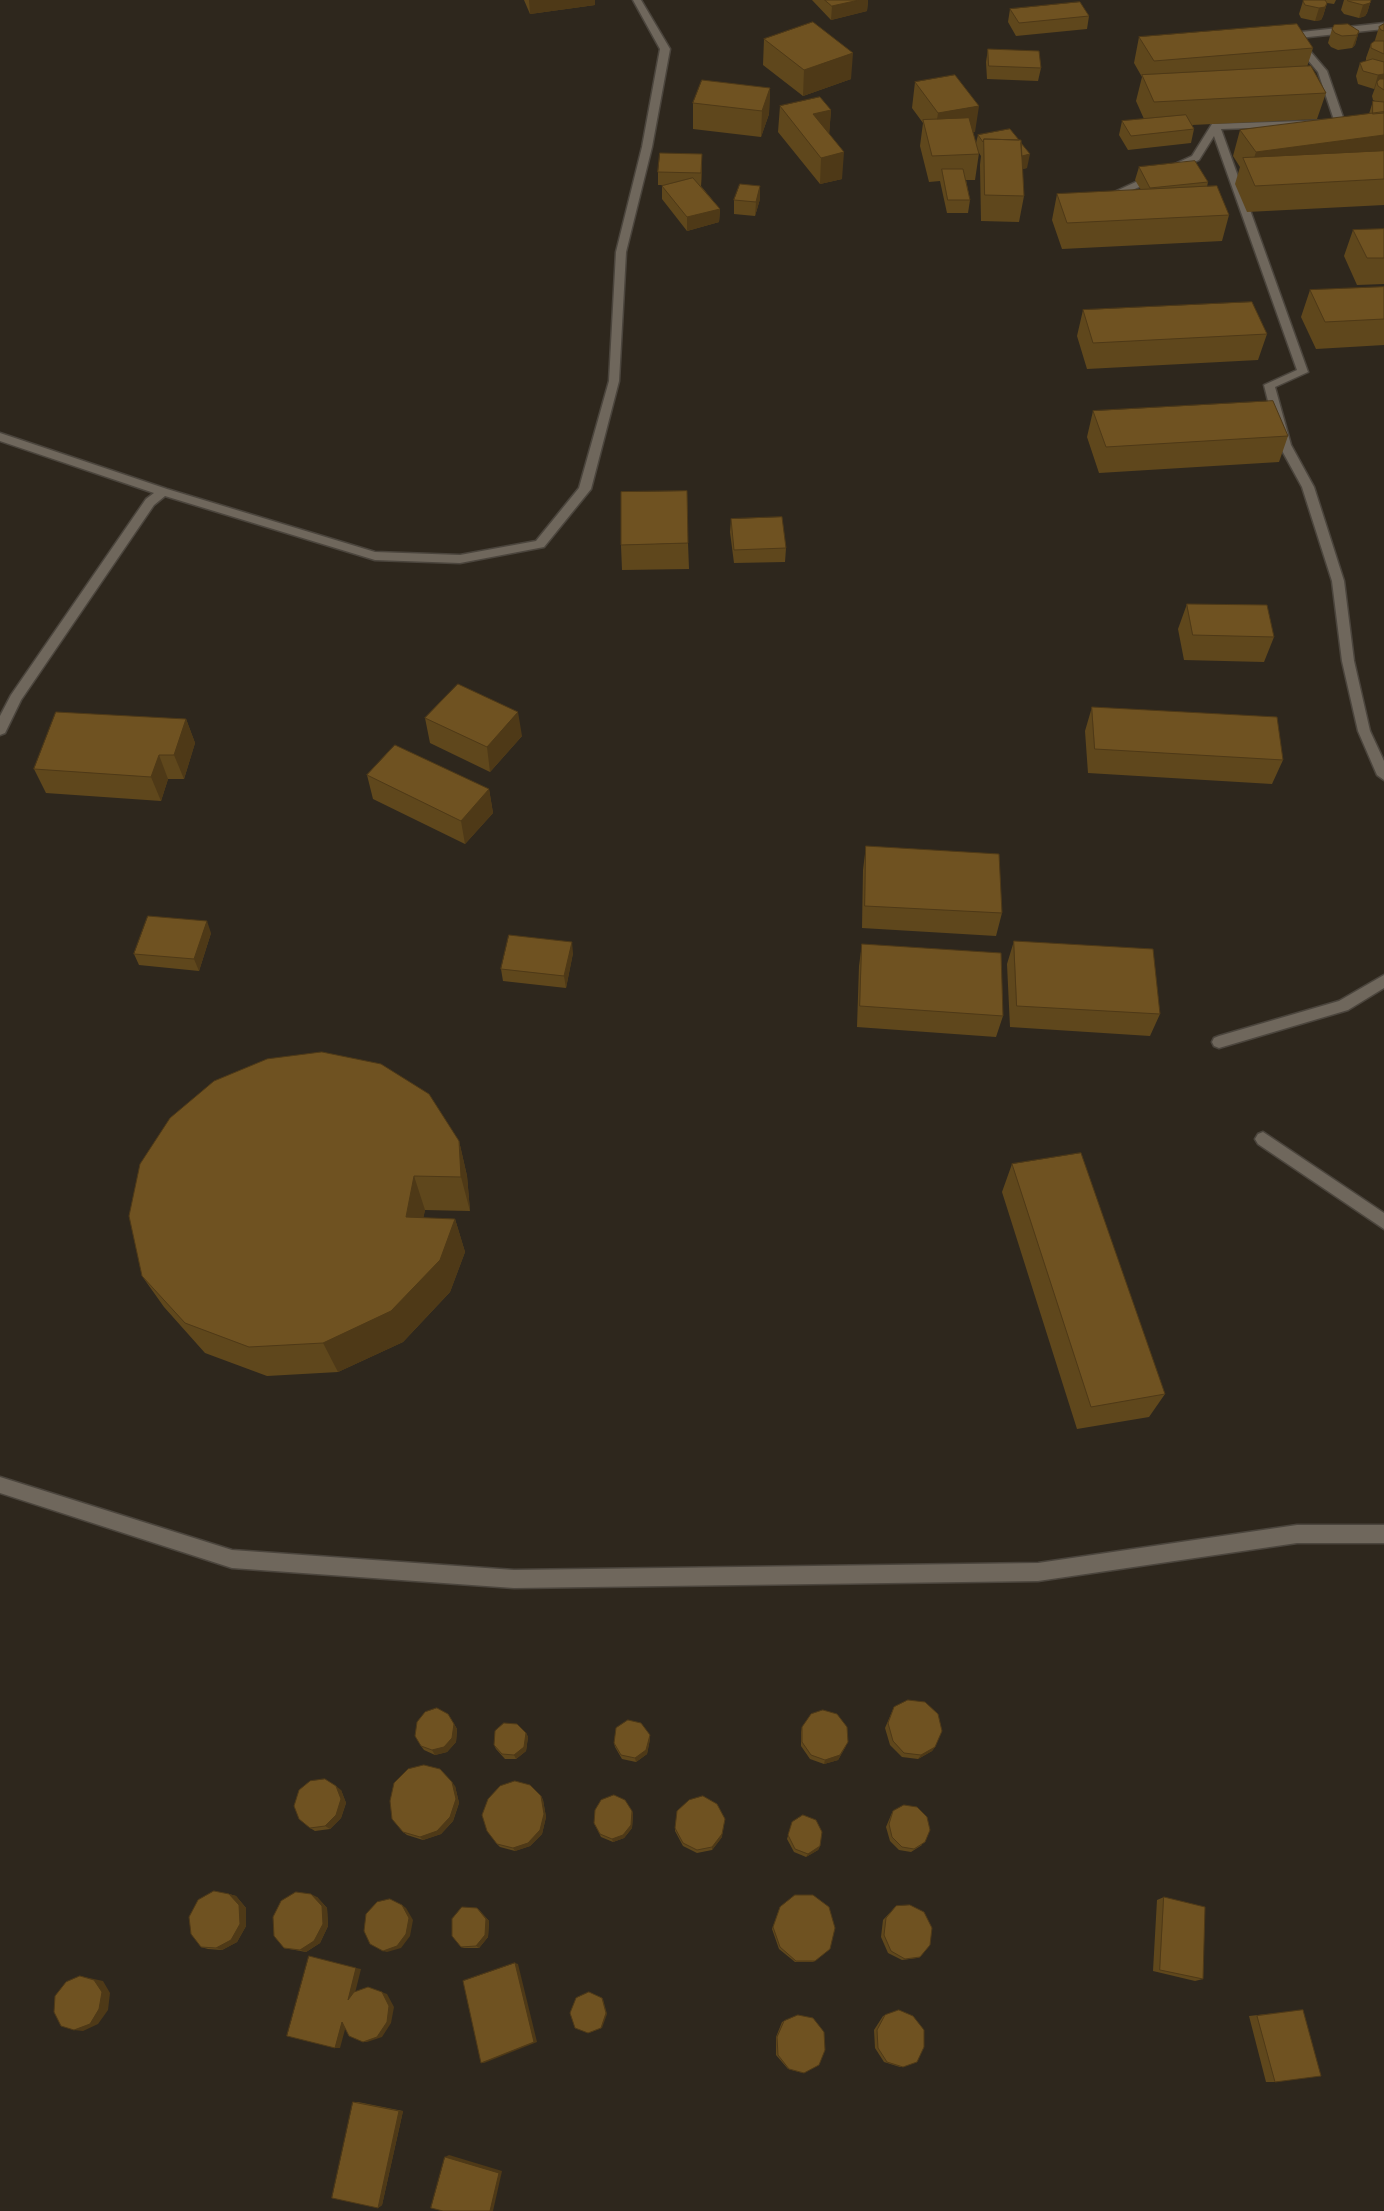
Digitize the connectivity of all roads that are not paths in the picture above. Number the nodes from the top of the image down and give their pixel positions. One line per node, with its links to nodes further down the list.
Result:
1 (637, 0): 6 (street)
2 (1384, 26): 3 (street)
3 (1215, 126): 4 (street); 8 (street)
4 (1097, 203)
5 (0, 437): 6 (street)
6 (163, 492): 7 (street)
7 (0, 730)
8 (1384, 775)
9 (1384, 981): 10 (street)
10 (1219, 1042)
11 (1263, 1139): 12 (street)
12 (1384, 1222)
13 (0, 1485): 14 (street)
14 (1384, 1534)

